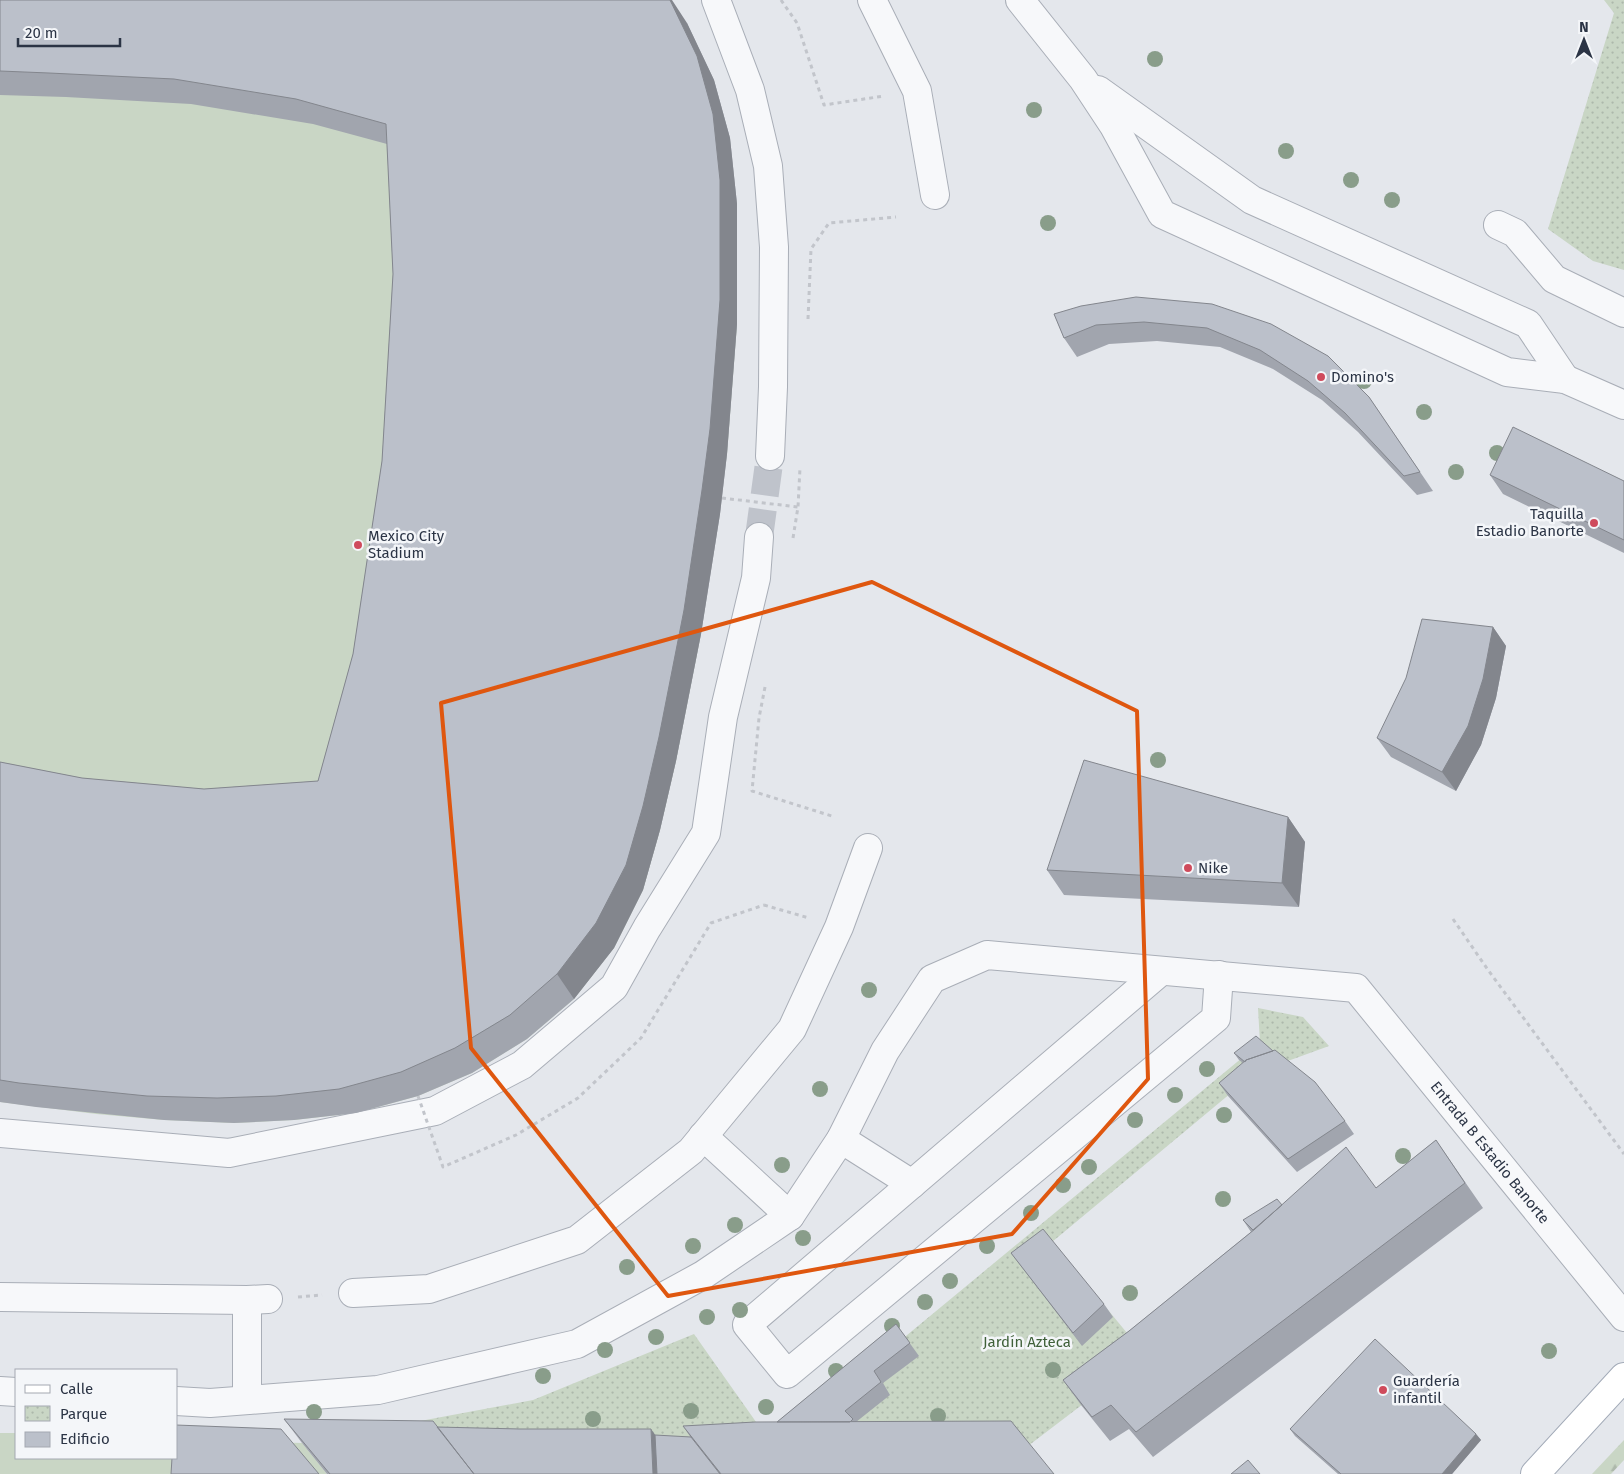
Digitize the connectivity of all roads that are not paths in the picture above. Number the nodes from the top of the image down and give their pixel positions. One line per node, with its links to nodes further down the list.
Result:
1 (716, 0): 10 (street)
2 (872, 0): 5 (street)
3 (1020, 0): 4 (street)
4 (1083, 79): 8 (street); 8 (street)
5 (935, 194)
6 (1498, 225): 7 (street)
7 (1624, 313)
8 (1565, 379): 9 (street)
9 (1624, 405)
10 (770, 456)
11 (759, 537): 15 (street)
12 (868, 848): 16 (street)
13 (1161, 971): 14 (street); 17 (street); 18 (street)
14 (1219, 975): 18 (street); 22 (street, Entrada B Estadio Banorte)
15 (0, 1133)
16 (703, 1136): 19 (street); 20 (street)
17 (841, 1139): 18 (street); 19 (street)
18 (912, 1184)
19 (790, 1216): 26 (street)
20 (353, 1293)
21 (0, 1297): 26 (street)
22 (1624, 1317)
23 (1624, 1377): 28 (main road)
24 (0, 1391): 25 (street)
25 (15, 1392)
26 (247, 1400): 27 (street)
27 (178, 1401)
28 (1535, 1474)

